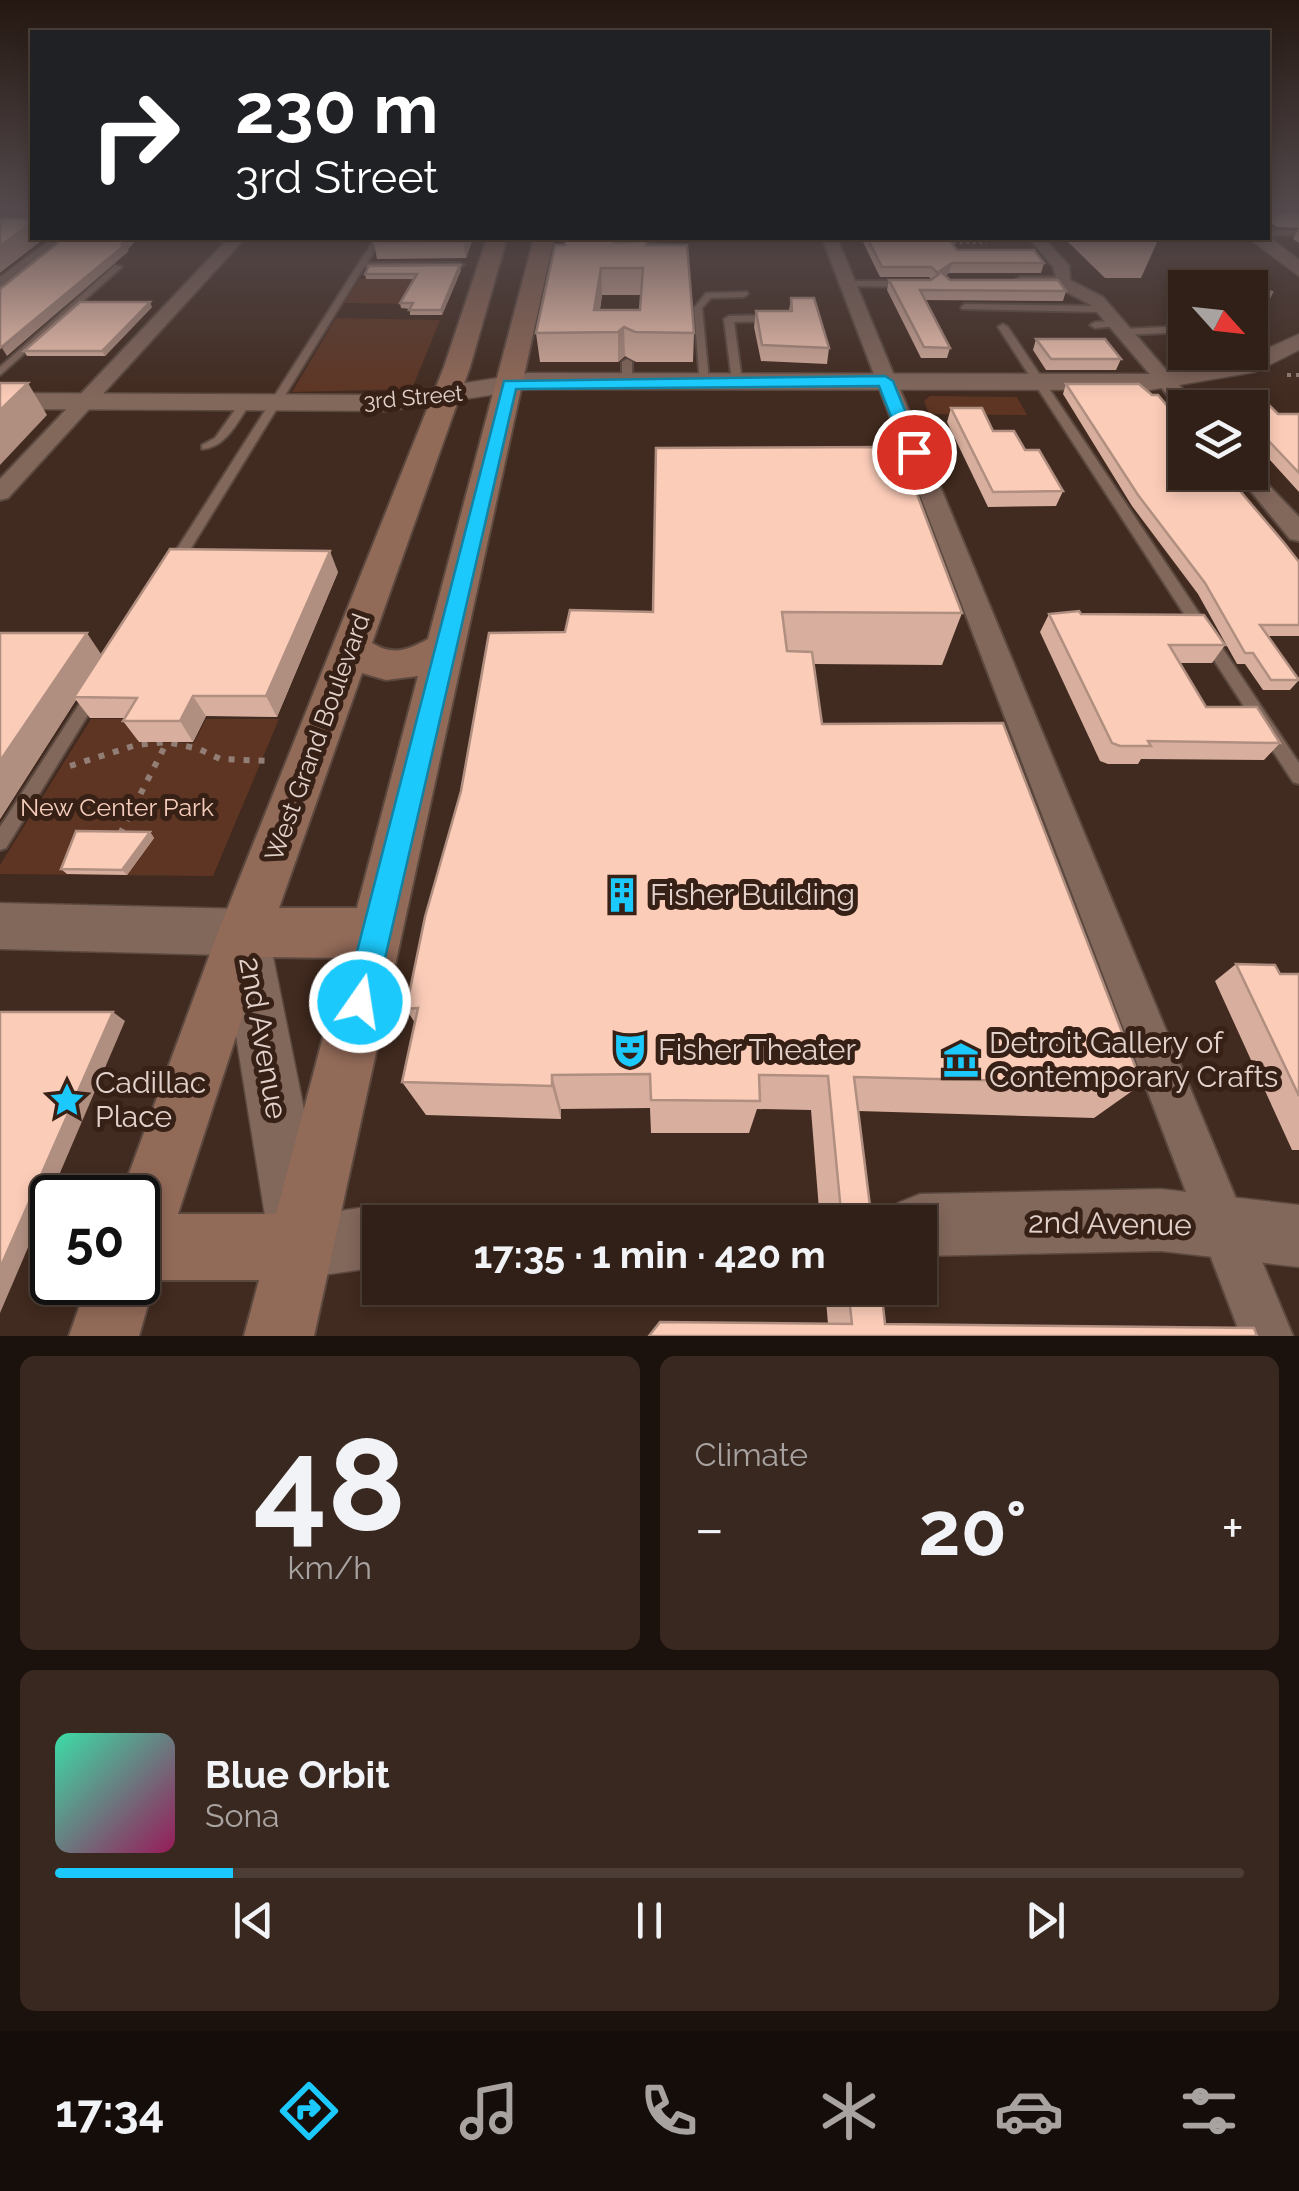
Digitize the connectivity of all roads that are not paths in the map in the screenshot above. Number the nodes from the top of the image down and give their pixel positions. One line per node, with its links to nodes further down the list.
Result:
1 (110, 274): 21 (lane)
2 (195, 274): 31 (street)
3 (355, 274): 33 (lane)
4 (485, 274): 17 (main road, West Grand Boulevard)
5 (536, 274): 16 (main road)
6 (843, 274): 10 (street)
7 (1063, 274): 9 (street)
8 (1005, 282): 9 (street)
9 (1060, 282): 15 (street)
10 (847, 284): 11 (lane); 24 (street)
11 (914, 284)
12 (744, 294): 22 (lane)
13 (966, 307): 15 (lane)
14 (783, 318): 23 (lane)
15 (1109, 322): 19 (lane); 25 (street)
16 (524, 324): 17 (main road); 27 (main road)
17 (468, 325): 29 (main road, West Grand Boulevard)
18 (1012, 326): 26 (lane)
19 (1168, 329)
20 (1297, 344): 25 (street, 3rd Street)
21 (0, 372)
22 (704, 381): 23 (street, 3rd Street); 27 (street, 3rd Street)
23 (736, 381): 24 (street, 3rd Street)
24 (885, 381): 26 (street, 3rd Street); 51 (street)
25 (1165, 381): 26 (street, 3rd Street); 28 (street)
26 (1040, 382): 44 (lane)
27 (509, 384): 29 (street, 3rd Street); 36 (main road)
28 (1173, 390)
29 (445, 397): 33 (street, 3rd Street); 35 (main road, West Grand Boulevard)
30 (0, 401): 31 (street, 3rd Street)
31 (85, 401): 32 (street, 3rd Street); 38 (street)
32 (246, 402): 33 (street, 3rd Street); 34 (lane)
33 (277, 402): 40 (lane)
34 (206, 447)
35 (414, 479): 36 (main road); 42 (main road, West Grand Boulevard)
36 (486, 480): 41 (main road)
37 (1262, 490): 39 (street)
38 (0, 493)
39 (1299, 533)
40 (170, 571)
41 (446, 646): 42 (main road); 48 (main road)
42 (350, 647): 47 (main road, West Grand Boulevard)
43 (100, 683): 45 (lane)
44 (1299, 777)
45 (0, 842)
46 (0, 926): 47 (street, 2nd Avenue)
47 (244, 932): 48 (main road); 49 (main road, West Grand Boulevard); 54 (street, 2nd Avenue)
48 (376, 933): 54 (main road)
49 (160, 1175)
50 (937, 1225): 51 (street, 2nd Avenue)
51 (1224, 1228): 52 (street, 2nd Avenue); 59 (street)
52 (1299, 1236)
53 (362, 1238): 54 (street)
54 (301, 1246): 55 (main road); 58 (main road)
55 (160, 1247)
56 (114, 1305): 57 (main road)
57 (104, 1336)
58 (279, 1336)
59 (1266, 1336)

